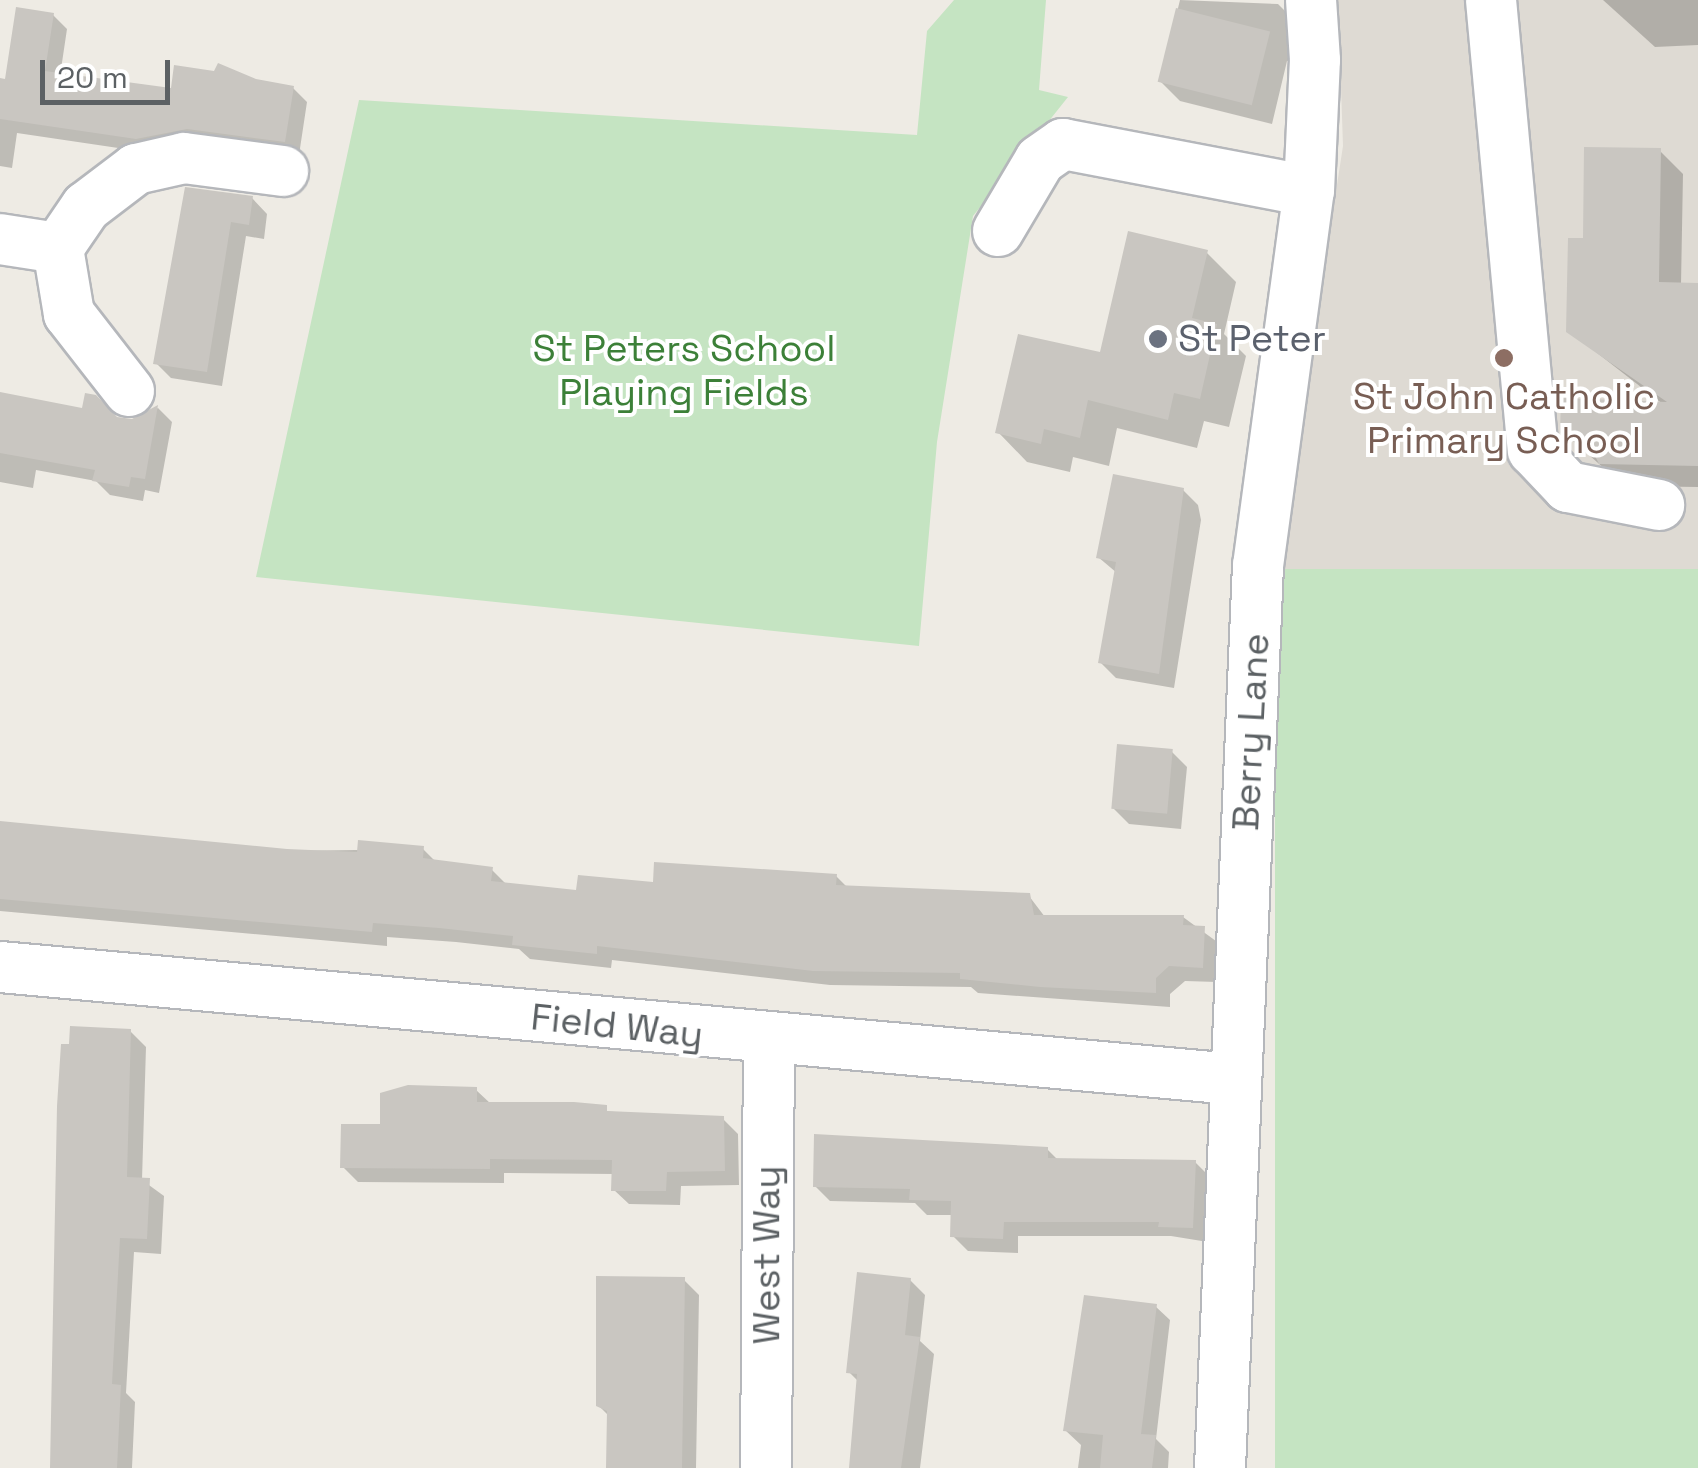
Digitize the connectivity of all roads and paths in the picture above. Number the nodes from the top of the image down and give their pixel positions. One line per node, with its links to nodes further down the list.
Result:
1 (1311, 0): 4 (street, Berry Lane)
2 (1491, 0): 9 (street)
3 (283, 171): 7 (street)
4 (1309, 190): 5 (street); 12 (street, Berry Lane)
5 (998, 231)
6 (0, 240): 7 (street)
7 (58, 248): 8 (street)
8 (129, 391)
9 (1658, 505)
10 (0, 967): 11 (street, Field Way)
11 (768, 1041): 12 (street, Field Way); 13 (street, West Way)
12 (1234, 1079): 14 (street, Berry Lane)
13 (766, 1468)
14 (1220, 1468)

